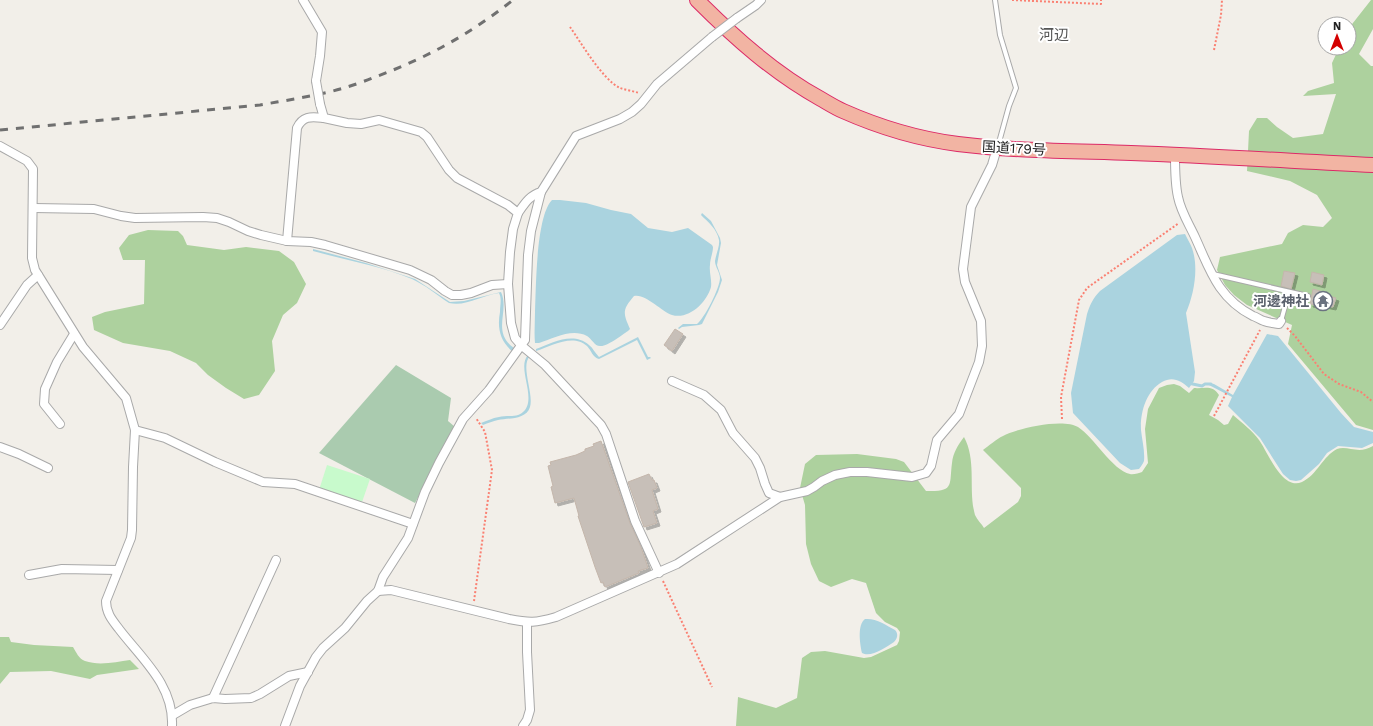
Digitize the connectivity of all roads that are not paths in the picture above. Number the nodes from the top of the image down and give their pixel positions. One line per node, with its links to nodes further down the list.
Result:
1 (303, 0): 5 (street, bridge)
2 (697, 0): 7 (highway, 国道179号)
3 (761, 0): 10 (street, bridge)
4 (995, 0): 7 (lane)
5 (324, 118): 12 (street); 13 (street)
6 (0, 146): 11 (street)
7 (997, 149): 8 (highway, 国道179号); 28 (street)
8 (1175, 155): 9 (highway, 国道179号); 14 (street)
9 (1373, 165)
10 (542, 192): 12 (street); 22 (street)
11 (34, 208): 13 (street); 15 (street)
12 (518, 213): 16 (street)
13 (287, 241): 16 (street)
14 (1211, 274): 17 (lane); 19 (street)
15 (38, 275): 20 (street); 21 (street)
16 (508, 284): 22 (street)
17 (1289, 292): 18 (lane); 19 (lane)
18 (1308, 296)
19 (1281, 321)
20 (0, 325)
21 (74, 334): 24 (street); 25 (street)
22 (522, 346): 29 (street); 32 (street)
23 (672, 381): 28 (street)
24 (60, 424)
25 (135, 430): 29 (street); 31 (street)
26 (0, 447): 27 (street)
27 (48, 468)
28 (780, 497): 32 (street)
29 (413, 524): 34 (street)
30 (276, 560): 37 (street)
31 (118, 570): 33 (street); 38 (street)
32 (659, 572): 35 (street)
33 (28, 575)
34 (378, 591): 35 (street); 36 (street)
35 (527, 622): 41 (street)
36 (308, 672): 37 (street); 40 (street)
37 (213, 698): 38 (street)
38 (173, 716): 39 (street)
39 (172, 726)
40 (285, 726)
41 (523, 726)

